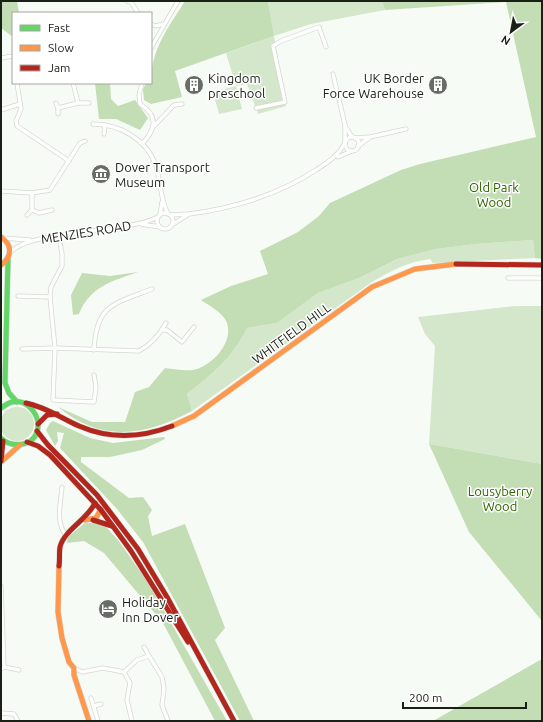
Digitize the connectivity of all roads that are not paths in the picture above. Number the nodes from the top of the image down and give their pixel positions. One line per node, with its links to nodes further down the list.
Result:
1 (129, 1): 3 (street)
2 (178, 1): 5 (street)
3 (137, 12)
4 (152, 24): 5 (street)
5 (164, 24): 7 (street)
6 (152, 37): 7 (street)
7 (152, 43)
8 (326, 47): 21 (street)
9 (12, 56): 10 (street)
10 (1, 58)
11 (334, 74): 26 (street)
12 (18, 84): 18 (street)
13 (73, 84): 16 (street)
14 (142, 84): 27 (street)
15 (56, 103): 20 (street)
16 (78, 103): 17 (street); 20 (street)
17 (89, 103)
18 (20, 104): 22 (street); 38 (street)
19 (182, 104): 27 (street)
20 (58, 108): 23 (street)
21 (256, 108)
22 (1, 110)
23 (58, 114)
24 (93, 124): 25 (street)
25 (105, 125): 29 (street); 34 (street)
26 (345, 125): 30 (street); 33 (street)
27 (154, 127): 34 (street)
28 (406, 130): 31 (street)
29 (104, 134)
30 (353, 137): 31 (street); 33 (street); 35 (street)
31 (370, 137): 35 (street)
32 (85, 140): 38 (street)
33 (345, 142): 36 (street); 37 (street)
34 (142, 144): 41 (street)
35 (358, 146): 36 (street)
36 (355, 150): 37 (street)
37 (335, 158): 45 (street)
38 (68, 161): 40 (street)
39 (1, 192): 40 (street)
40 (32, 193): 42 (street)
41 (162, 201): 44 (street); 47 (street)
42 (32, 210): 43 (street); 46 (street)
43 (52, 210)
44 (169, 214): 45 (street); 47 (street); 49 (street)
45 (188, 214): 49 (street)
46 (27, 215)
47 (159, 216): 48 (street, MENZIES ROAD); 50 (street)
48 (140, 224): 50 (street, MENZIES ROAD); 52 (street, MENZIES ROAD)
49 (171, 225): 50 (street)
50 (160, 227)
51 (2, 237): 53 (street, MENZIES ROAD); 54 (main road)
52 (58, 237): 53 (street, MENZIES ROAD); 62 (street)
53 (33, 240): 54 (street, MENZIES ROAD)
54 (11, 252): 55 (main road)
55 (8, 259): 56 (main road); 70 (main road)
56 (1, 265)
57 (542, 265): 72 (main road, WHITFIELD HILL)
58 (508, 278): 59 (street)
59 (542, 278)
60 (152, 289): 68 (street)
61 (18, 296): 62 (street)
62 (50, 297): 66 (street)
63 (166, 323): 65 (street)
64 (194, 327): 65 (street)
65 (162, 330): 68 (street)
66 (55, 348): 67 (street); 68 (street); 69 (street)
67 (22, 349)
68 (94, 350)
69 (94, 375)
70 (20, 402): 71 (main road); 72 (main road, WHITFIELD HILL); 73 (main road)
71 (1, 408)
72 (62, 416): 73 (main road)
73 (38, 424): 74 (main road)
74 (37, 431): 76 (main road); 79 (main road)
75 (2, 440): 77 (main road); 77 (main road)
76 (27, 442): 77 (main road); 80 (main road)
77 (21, 445)
78 (62, 487): 85 (street)
79 (99, 496): 81 (main road); 88 (main road)
80 (95, 503): 81 (main road); 82 (main road)
81 (101, 510): 83 (main road); 84 (main road)
82 (85, 520): 83 (main road); 85 (main road)
83 (93, 520): 84 (main road)
84 (116, 529): 88 (main road)
85 (66, 535): 91 (main road)
86 (1, 586): 90 (street)
87 (144, 647): 89 (street)
88 (196, 653): 103 (main road)
89 (149, 656): 93 (street); 102 (street)
90 (2, 668): 92 (street)
91 (74, 668): 93 (street); 99 (main road)
92 (19, 670)
93 (124, 672): 101 (street)
94 (91, 698): 96 (street)
95 (101, 704): 96 (street)
96 (94, 706): 100 (street)
97 (1, 713): 98 (street)
98 (18, 721)
99 (89, 721)
100 (98, 721)
101 (132, 721)
102 (168, 721)
103 (234, 721)

